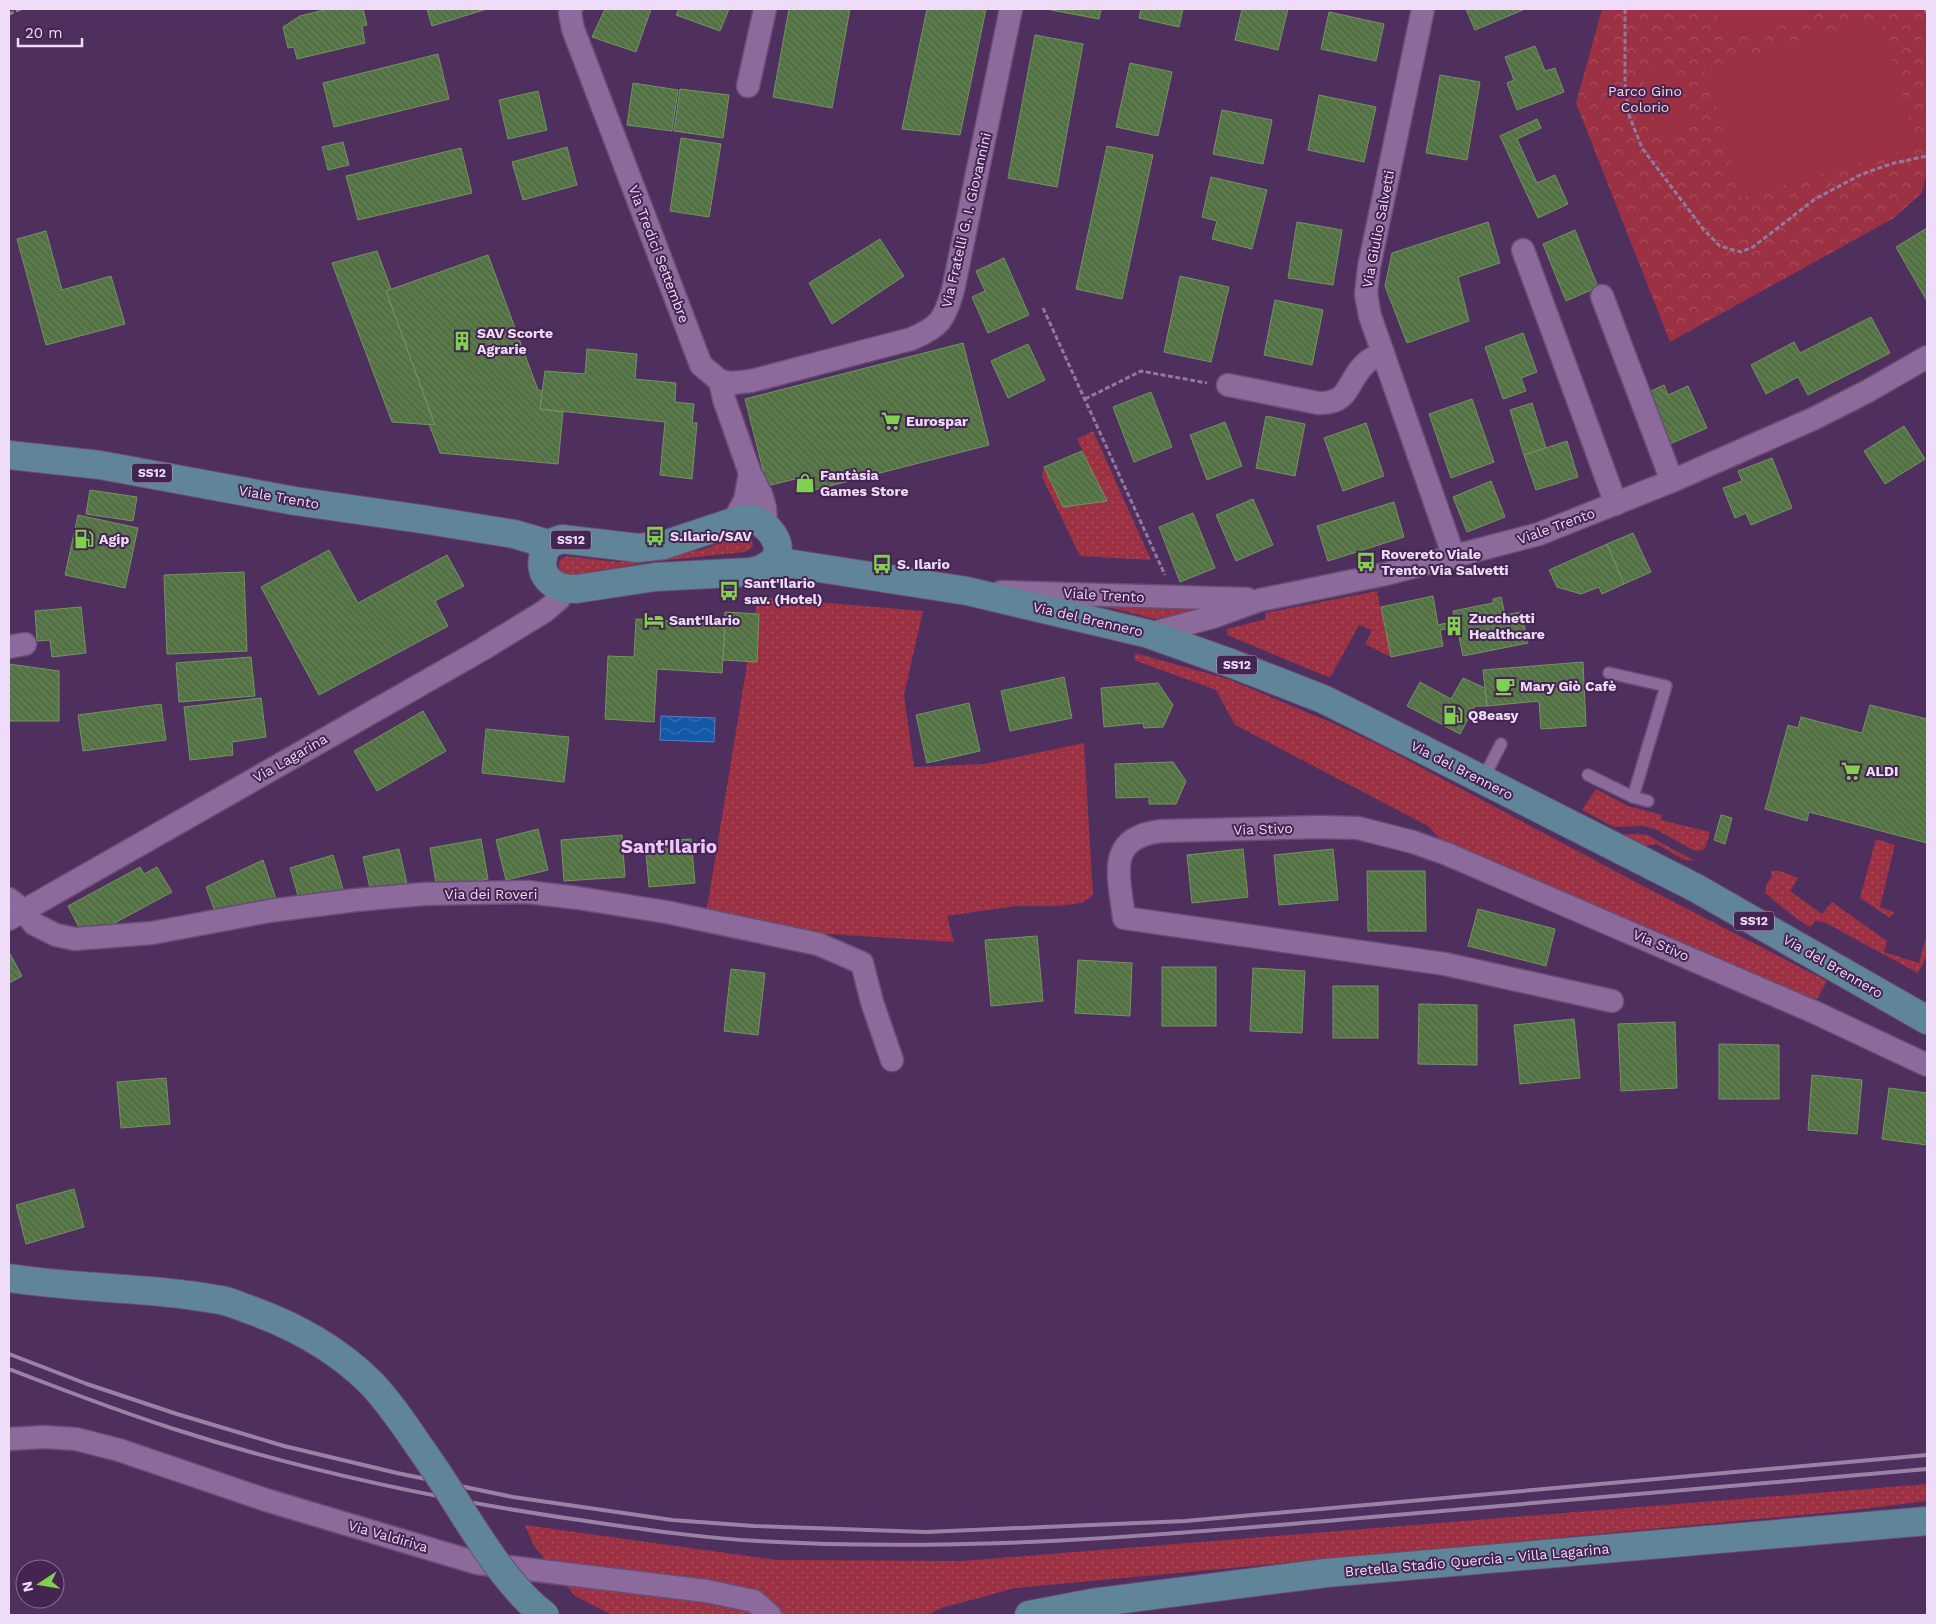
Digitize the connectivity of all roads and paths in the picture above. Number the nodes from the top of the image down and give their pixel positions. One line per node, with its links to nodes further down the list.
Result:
1 (21, 9): 8 (path)
2 (765, 9): 10 (street)
3 (1011, 9): 17 (street, Via Fratelli G. I. Giovannini)
4 (1423, 9): 15 (street, Via Giulio Salvetti)
5 (1625, 9): 11 (path)
6 (1925, 9): 7 (path)
7 (1927, 13)
8 (9, 14)
9 (572, 19): 17 (street, Via Tredici Settembre)
10 (748, 86)
11 (1927, 156)
12 (1523, 250): 23 (street)
13 (1602, 296): 22 (street)
14 (1043, 308): 19 (path)
15 (1383, 353): 18 (street); 27 (street, Via Giulio Salvetti)
16 (1927, 357): 22 (street, Viale Trento)
17 (720, 381): 21 (street)
18 (1221, 385): 19 (path)
19 (1085, 399): 31 (path)
20 (9, 455): 26 (main road, Viale Trento / SS12)
21 (750, 473): 24 (street); 25 (street)
22 (1672, 481): 23 (street, Viale Trento)
23 (1616, 504): 27 (street, Viale Trento)
24 (733, 522): 25 (main road, Viale Trento / SS12); 26 (main road, Viale Trento / SS12)
25 (766, 525): 28 (main road)
26 (548, 544): 29 (main road, SS12)
27 (1454, 557): 32 (street, Viale Trento)
28 (770, 564): 29 (main road, Viale Trento / SS12); 30 (main road, Viale Trento / SS12)
29 (564, 589): 40 (street, Via Lagarina)
30 (967, 591): 31 (street, Viale Trento); 33 (main road, Via del Brennero / SS12)
31 (1176, 598): 32 (street, Viale Trento)
32 (1260, 600): 33 (street, Viale Trento)
33 (1149, 634): 37 (main road, Via del Brennero / SS12)
34 (1609, 674): 38 (lane)
35 (1501, 744): 37 (lane)
36 (1588, 775): 38 (lane)
37 (1482, 781): 42 (main road, Via del Brennero / SS12)
38 (1633, 797): 39 (lane)
39 (1648, 801)
40 (14, 909): 43 (street, Via dei Roveri)
41 (1612, 1001): 44 (street, Via Stivo)
42 (1927, 1020)
43 (892, 1060)
44 (1927, 1065)
45 (9, 1278): 48 (main road, bridge)
46 (9, 1439): 49 (street, Via Valdiriva)
47 (1927, 1521): 50 (main road, Bretella Stadio Quercia - Villa Lagarina)
48 (546, 1615)
49 (770, 1615)
50 (1028, 1615)

